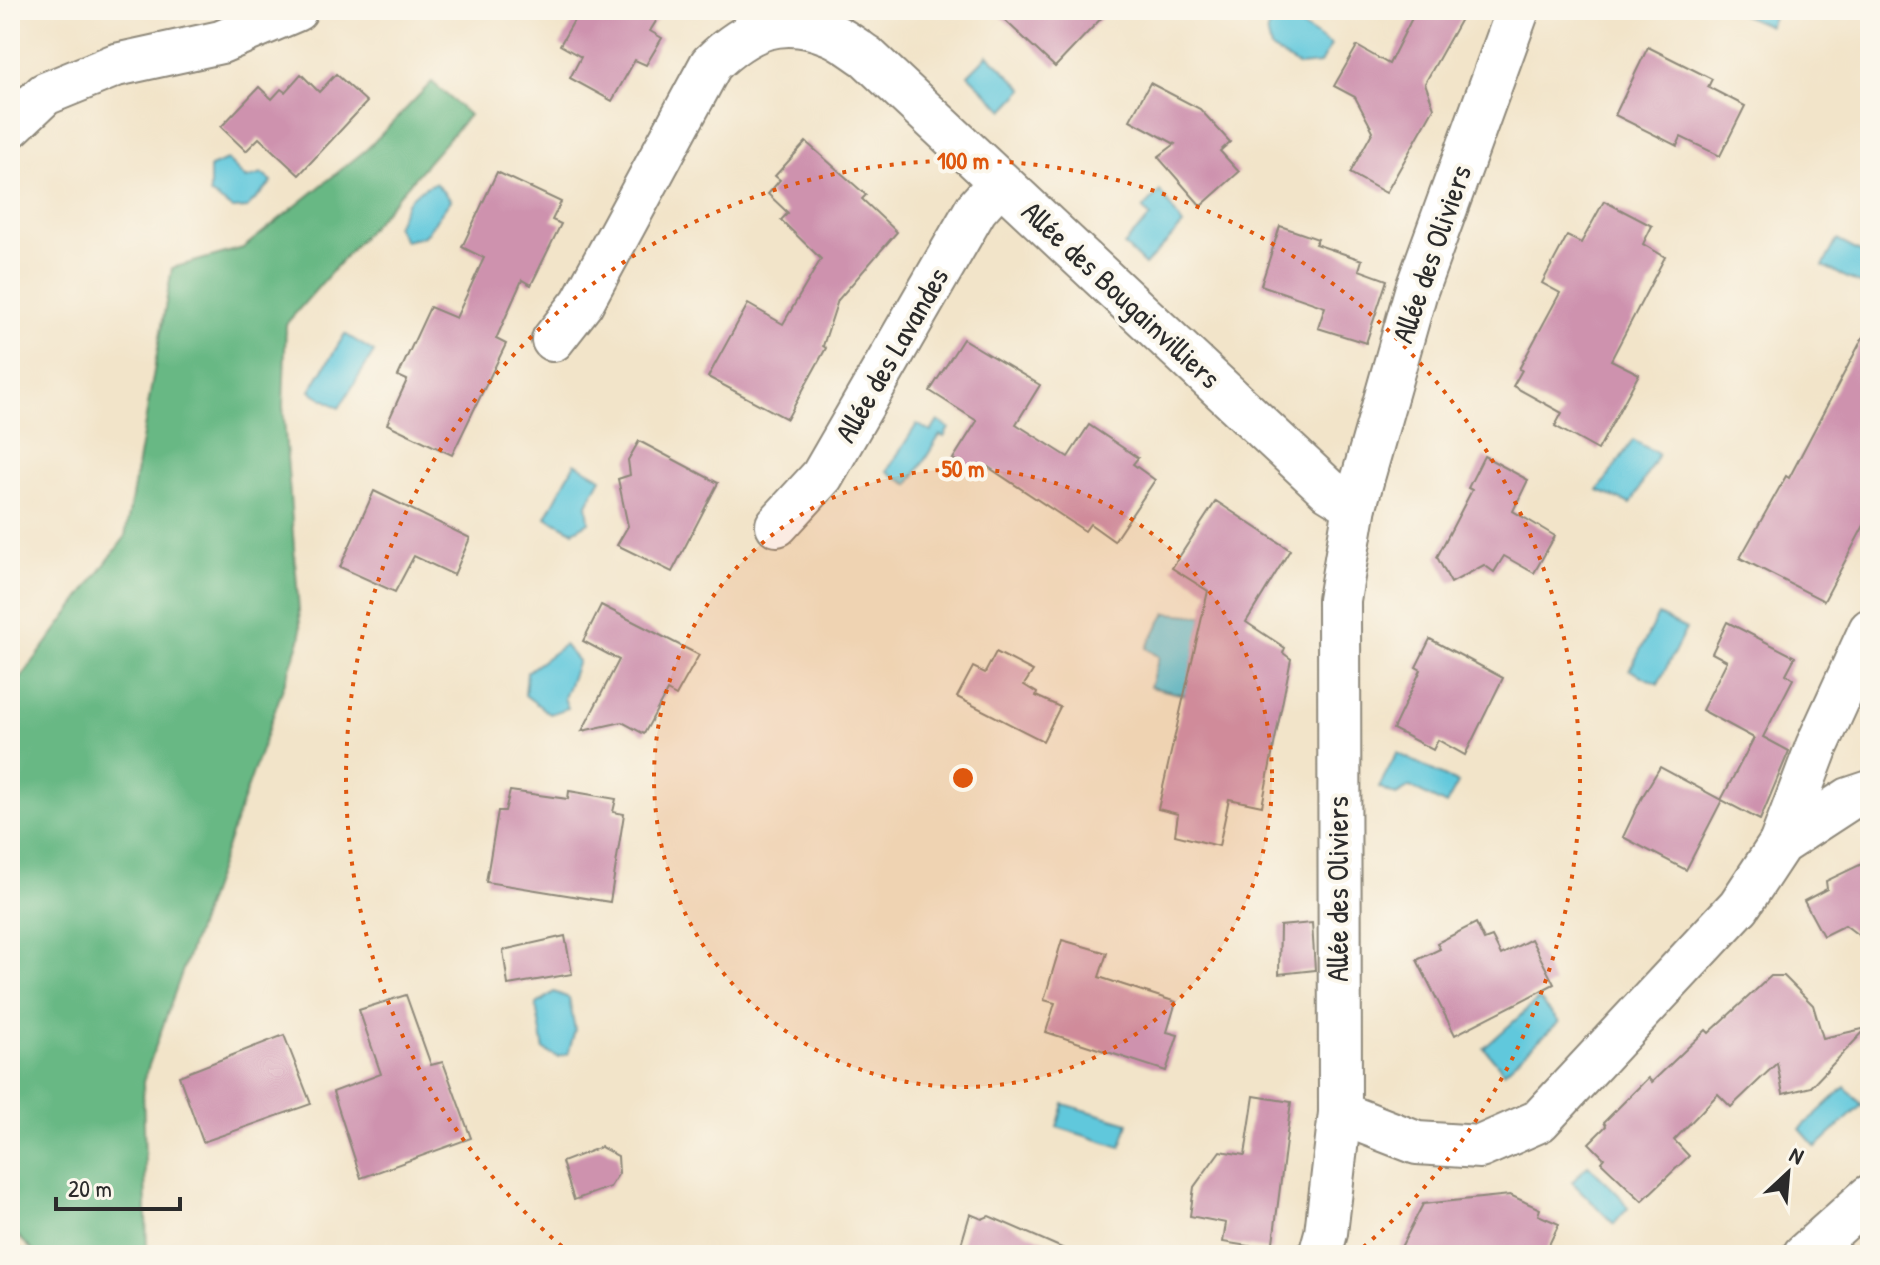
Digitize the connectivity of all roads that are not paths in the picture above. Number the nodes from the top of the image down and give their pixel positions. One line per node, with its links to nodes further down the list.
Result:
1 (296, 10): 3 (street)
2 (1518, 10): 6 (street, Allée des Oliviers)
3 (10, 127)
4 (1000, 182): 5 (street, Allée des Bougainvilliers); 6 (street, Allée des Bougainvilliers); 7 (street, Allée des Lavandes)
5 (553, 340)
6 (1355, 506): 11 (street, Allée des Oliviers)
7 (777, 525)
8 (1870, 630): 10 (street)
9 (1870, 792): 10 (street)
10 (1780, 844): 11 (street)
11 (1340, 1113): 13 (street, Allée des Oliviers)
12 (1870, 1196): 14 (street)
13 (1320, 1255)
14 (1804, 1255)

